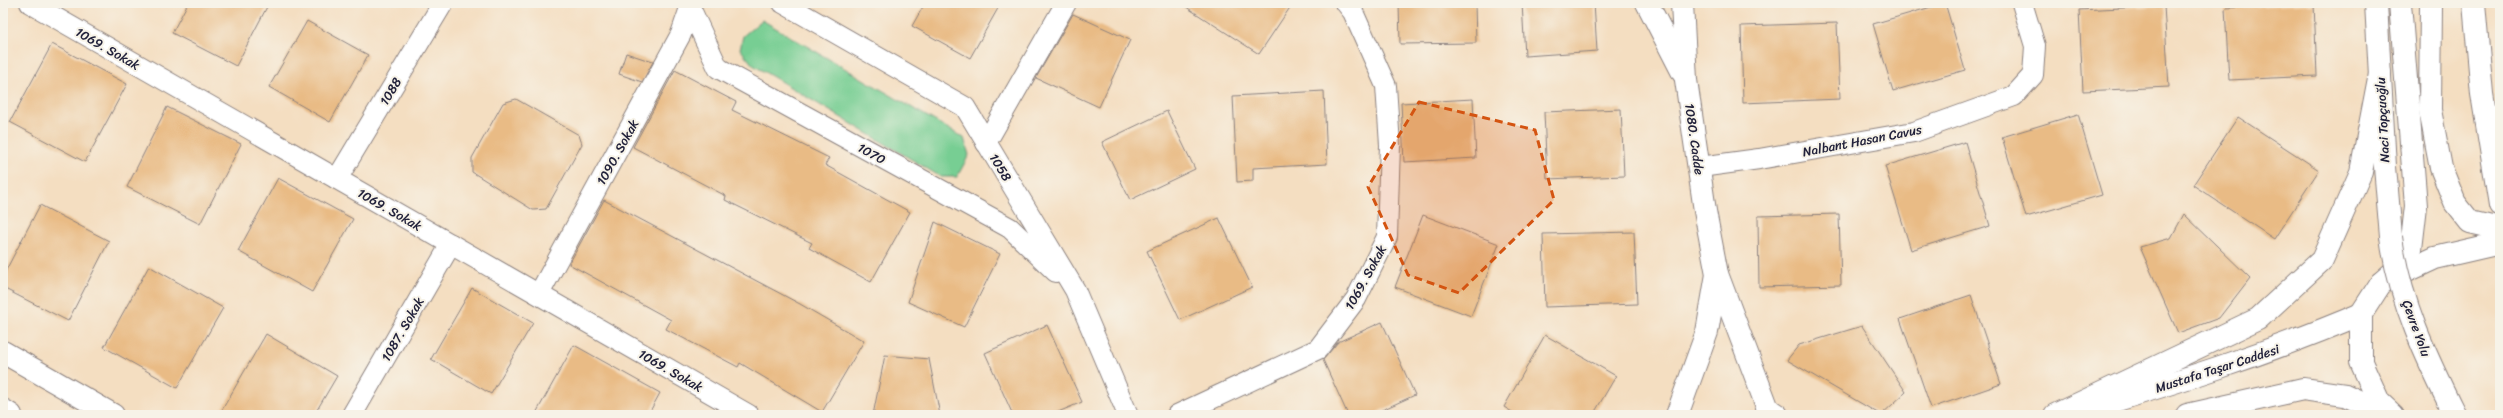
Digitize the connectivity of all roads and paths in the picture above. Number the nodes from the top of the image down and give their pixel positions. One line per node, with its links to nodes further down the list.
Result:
1 (30, 3): 18 (street, 1069. Sokak)
2 (443, 3): 18 (street, 1088)
3 (783, 3): 16 (street, 1058)
4 (1066, 3): 16 (street)
5 (1346, 3): 37 (street, 1069. Sokak)
6 (1647, 3): 15 (main road)
7 (1682, 3): 15 (main road, 1080. Cadde)
8 (2022, 3): 17 (street, Nalbant Hasan Cavus)
9 (2376, 3): 14 (main road, Naci Topçuoğlu)
10 (2400, 3): 25 (main road)
11 (2431, 3): 20 (main road)
12 (2474, 3): 19 (main road)
13 (689, 6): 26 (street, 1070); 27 (street, 1090. Sokak)
14 (2380, 73): 21 (main road, Naci Topçuoğlu); 39 (main road)
15 (1686, 80): 17 (main road, 1080. Cadde)
16 (986, 143): 26 (street, 1058)
17 (1700, 167): 24 (main road, 1080. Cadde)
18 (337, 179): 23 (street, 1069. Sokak)
19 (2500, 205)
20 (2500, 229)
21 (2391, 237): 44 (main road, Çevre Yolu, bridge)
22 (2500, 243): 25 (main road)
23 (451, 244): 27 (street, 1069. Sokak); 34 (street, 1087. Sokak)
24 (1717, 274): 31 (main road); 38 (main road)
25 (2381, 283): 28 (main road)
26 (1075, 290): 36 (street, 1058)
27 (539, 294): 35 (street, 1069. Sokak)
28 (2361, 314): 40 (main road, Mustafa Taşar Caddesi); 43 (main road)
29 (3, 352): 33 (main road)
30 (3, 410): 32 (main road)
31 (1771, 413)
32 (11, 415)
33 (113, 415)
34 (352, 415)
35 (749, 415)
36 (1128, 415)
37 (1177, 415)
38 (1677, 415)
39 (2055, 415)
40 (2070, 415)
41 (2187, 415): 42 (main road)
42 (2389, 415)
43 (2393, 415)
44 (2455, 415)

